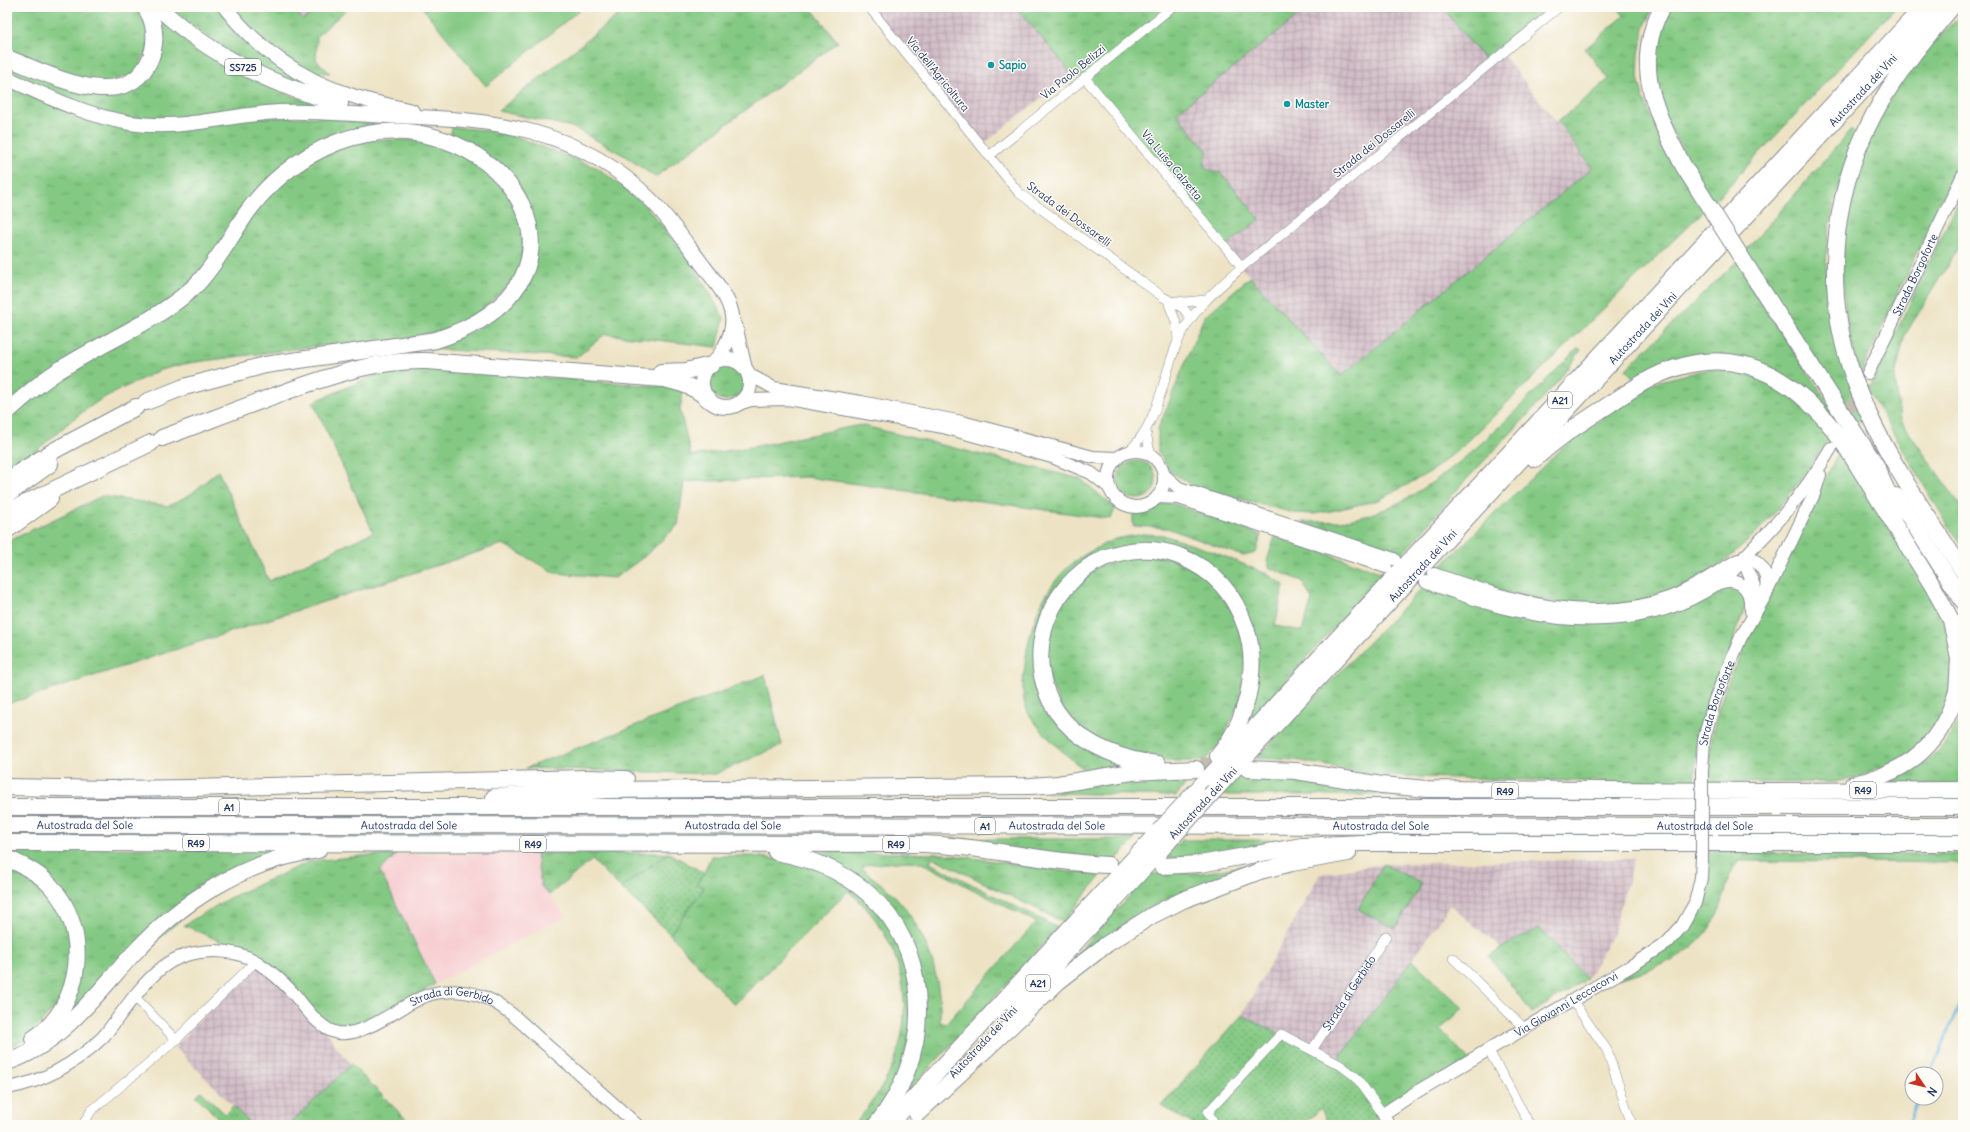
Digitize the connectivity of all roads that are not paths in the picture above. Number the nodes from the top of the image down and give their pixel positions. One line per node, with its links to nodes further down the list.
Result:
1 (145, 7): 11 (highway)
2 (158, 7): 14 (highway, SS725)
3 (225, 7): 15 (main road)
4 (869, 7): 16 (street, Via dell'Agricoltura)
5 (1172, 7): 13 (street, Via Paolo Belizzi)
6 (1559, 7): 18 (street, Strada dei Dossarelli)
7 (1662, 7): 38 (highway, bridge)
8 (1923, 7): 62 (highway, Autostrada dei Vini / A21)
9 (1940, 7): 52 (highway, Autostrada dei Vini / A21)
10 (1952, 7): 33 (highway)
11 (7, 58)
12 (7, 78): 15 (main road)
13 (1085, 78): 16 (street, Via Paolo Belizzi); 18 (street, Via Luisa Calzetta)
14 (340, 103): 15 (main road, SS725)
15 (438, 118): 21 (main road)
16 (989, 156): 19 (street, Strada dei Dossarelli)
17 (1963, 176): 27 (main road, Strada Borgoforte)
18 (1242, 267): 20 (street, Strada dei Dossarelli)
19 (1168, 300): 20 (street); 22 (street, Strada dei Dossarelli); 23 (street, Strada dei Dossarelli)
20 (1206, 300): 22 (street, Strada dei Dossarelli)
21 (733, 316): 25 (main road); 26 (main road)
22 (1191, 318): 23 (street, Strada dei Dossarelli)
23 (1178, 341): 32 (street, Strada dei Dossarelli)
24 (351, 353): 25 (highway); 30 (highway); 31 (highway)
25 (712, 364): 26 (main road); 28 (main road)
26 (746, 371): 29 (main road); 37 (main road)
27 (1868, 373)
28 (709, 400): 29 (main road); 41 (highway)
29 (735, 405): 43 (main road)
30 (7, 412)
31 (95, 430): 42 (highway); 44 (highway)
32 (1146, 431): 35 (street); 36 (street)
33 (1886, 445): 49 (highway); 50 (highway)
34 (1831, 448): 39 (main road)
35 (1128, 452): 36 (main road); 37 (main road)
36 (1152, 456): 40 (main road)
37 (1117, 458): 43 (main road)
38 (1872, 458): 54 (highway); 57 (highway)
39 (1824, 461): 48 (main road); 53 (main road, Strada Borgoforte)
40 (1164, 475): 45 (main road); 45 (main road)
41 (79, 477): 46 (highway); 47 (highway)
42 (7, 480)
43 (1110, 488): 45 (main road)
44 (7, 495)
45 (1157, 497)
46 (7, 512)
47 (7, 530)
48 (1746, 556): 51 (main road); 51 (main road); 53 (main road); 55 (main road)
49 (1963, 556)
50 (1963, 571)
51 (1716, 584): 55 (main road)
52 (1396, 595): 57 (highway); 69 (highway, Autostrada dei Vini / A21, bridge)
53 (1765, 596): 56 (main road, Strada Borgoforte)
54 (1963, 601)
55 (1745, 625): 56 (street)
56 (1741, 637): 75 (main road, Strada Borgoforte, bridge)
57 (1957, 694): 63 (highway)
58 (1248, 769): 63 (highway, R49)
59 (7, 787): 60 (highway)
60 (805, 787): 62 (highway); 65 (highway)
61 (1963, 790): 63 (highway, R49)
62 (1191, 791): 69 (highway, bridge)
63 (1763, 791)
64 (7, 807): 65 (highway, Autostrada del Sole / A1)
65 (391, 807): 66 (highway, Autostrada del Sole / A1)
66 (1963, 807)
67 (7, 825): 68 (highway, Autostrada del Sole / A1)
68 (1963, 826)
69 (1160, 838): 92 (highway, Autostrada dei Vini / A21); 96 (highway, Autostrada dei Vini / A21)
70 (7, 843): 73 (highway, R49)
71 (1487, 843): 72 (highway); 78 (highway); 92 (highway)
72 (1963, 843)
73 (385, 845): 74 (highway, R49); 89 (highway)
74 (681, 845): 77 (highway, R49); 95 (highway)
75 (1702, 857): 83 (main road, Via Giovanni Leccacorvi)
76 (7, 858): 88 (highway)
77 (1109, 865)
78 (1162, 866)
79 (1386, 936): 87 (street, Strada di Gerbido)
80 (1453, 958): 84 (street)
81 (256, 961): 82 (main road); 85 (street); 94 (main road, Strada di Gerbido)
82 (135, 996): 85 (street); 90 (main road)
83 (1572, 1000): 84 (main road, Via Giovanni Leccacorvi); 100 (street)
84 (1524, 1028): 86 (main road, Via Giovanni Leccacorvi)
85 (176, 1040): 93 (street)
86 (1488, 1049): 91 (main road, Via Giovanni Leccacorvi); 99 (street)
87 (1312, 1050): 91 (street); 97 (street)
88 (7, 1052)
89 (7, 1062)
90 (7, 1088)
91 (1383, 1114): 98 (main road)
92 (912, 1120)
93 (83, 1125)
94 (637, 1125)
95 (876, 1125)
96 (889, 1125)
97 (1215, 1125)
98 (1389, 1125)
99 (1530, 1125)
100 (1632, 1125)

